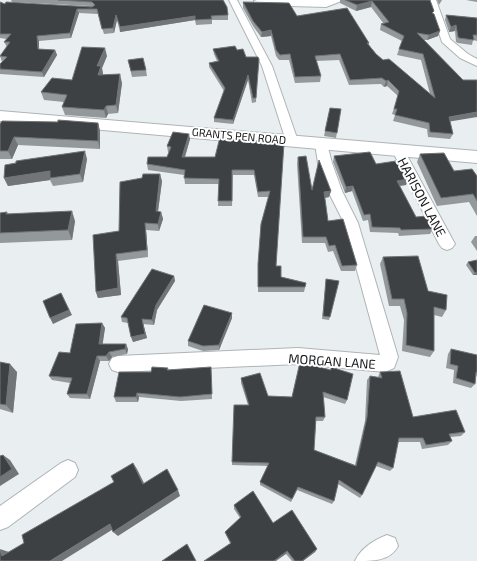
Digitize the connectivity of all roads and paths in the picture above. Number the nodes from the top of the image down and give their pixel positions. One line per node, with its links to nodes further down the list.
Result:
1 (340, 0): 3 (street)
2 (432, 0): 4 (street)
3 (234, 2): 6 (street)
4 (477, 63)
5 (0, 116): 6 (main road, GRANTS PEN ROAD)
6 (292, 141): 7 (main road, GRANTS PEN ROAD)
7 (321, 144): 8 (main road, GRANTS PEN ROAD); 11 (street, MORGAN LANE)
8 (398, 150): 9 (main road, GRANTS PEN ROAD); 10 (street, HARISON LANE)
9 (477, 157)
10 (447, 244)
11 (118, 364)
12 (68, 470): 13 (street)
13 (0, 519)
14 (387, 546): 15 (street)
15 (367, 561)

